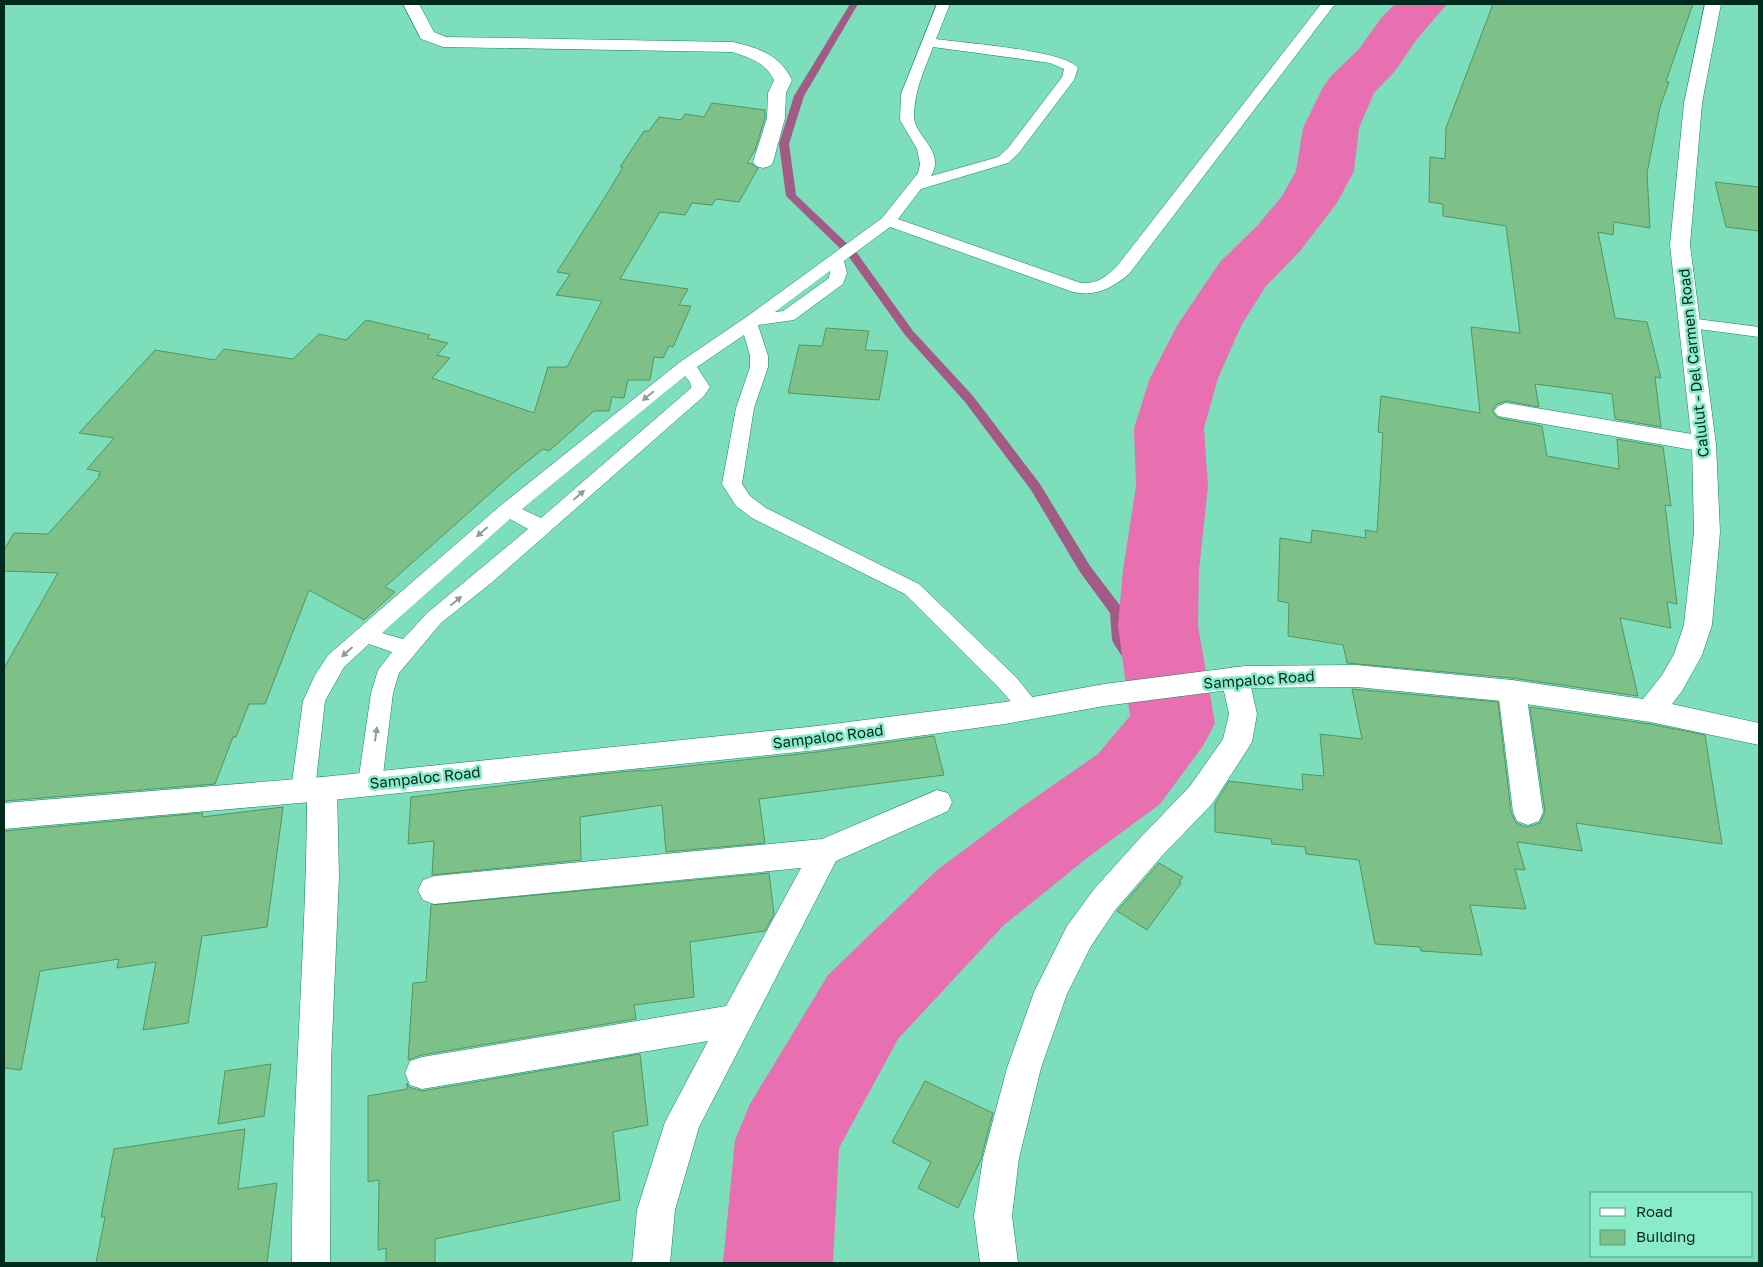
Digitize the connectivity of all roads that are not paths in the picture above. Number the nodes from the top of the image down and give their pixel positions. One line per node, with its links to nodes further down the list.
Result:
1 (411, 4): 6 (street)
2 (943, 4): 5 (lane)
3 (1328, 4): 8 (lane)
4 (1713, 4): 10 (street, Calulut - Del Carmen Road)
5 (928, 42): 7 (lane); 7 (lane)
6 (763, 162)
7 (915, 186): 8 (lane)
8 (882, 226): 9 (lane)
9 (752, 322): 12 (lane); 21 (lane)
10 (1689, 323): 11 (lane); 14 (street, Calulut - Del Carmen Road)
11 (1759, 332)
12 (686, 366): 15 (lane, one-way to 15); 16 (lane, one-way to 12)
13 (1506, 411): 14 (street)
14 (1704, 444): 22 (street, Calulut - Del Carmen Road)
15 (508, 510): 16 (lane); 17 (lane, one-way to 17)
16 (542, 528): 18 (lane, one-way to 16)
17 (365, 635): 18 (lane); 25 (lane, one-way to 25)
18 (407, 649): 24 (lane, one-way to 18)
19 (1225, 680): 20 (street, Sampaloc Road); 21 (street, Sampaloc Road); 35 (street)
20 (1512, 691): 22 (street, Sampaloc Road); 27 (street)
21 (1030, 708): 24 (street, Sampaloc Road)
22 (1650, 711): 23 (street, Sampaloc Road)
23 (1759, 734)
24 (370, 783): 25 (street, Sampaloc Road)
25 (312, 789): 28 (street, Sampaloc Road); 33 (street)
26 (937, 802): 29 (street)
27 (1528, 812)
28 (4, 816)
29 (825, 852): 30 (street); 31 (street)
30 (434, 890)
31 (736, 1020): 32 (street); 34 (street)
32 (422, 1073)
33 (311, 1263)
34 (651, 1263)
35 (999, 1263)

